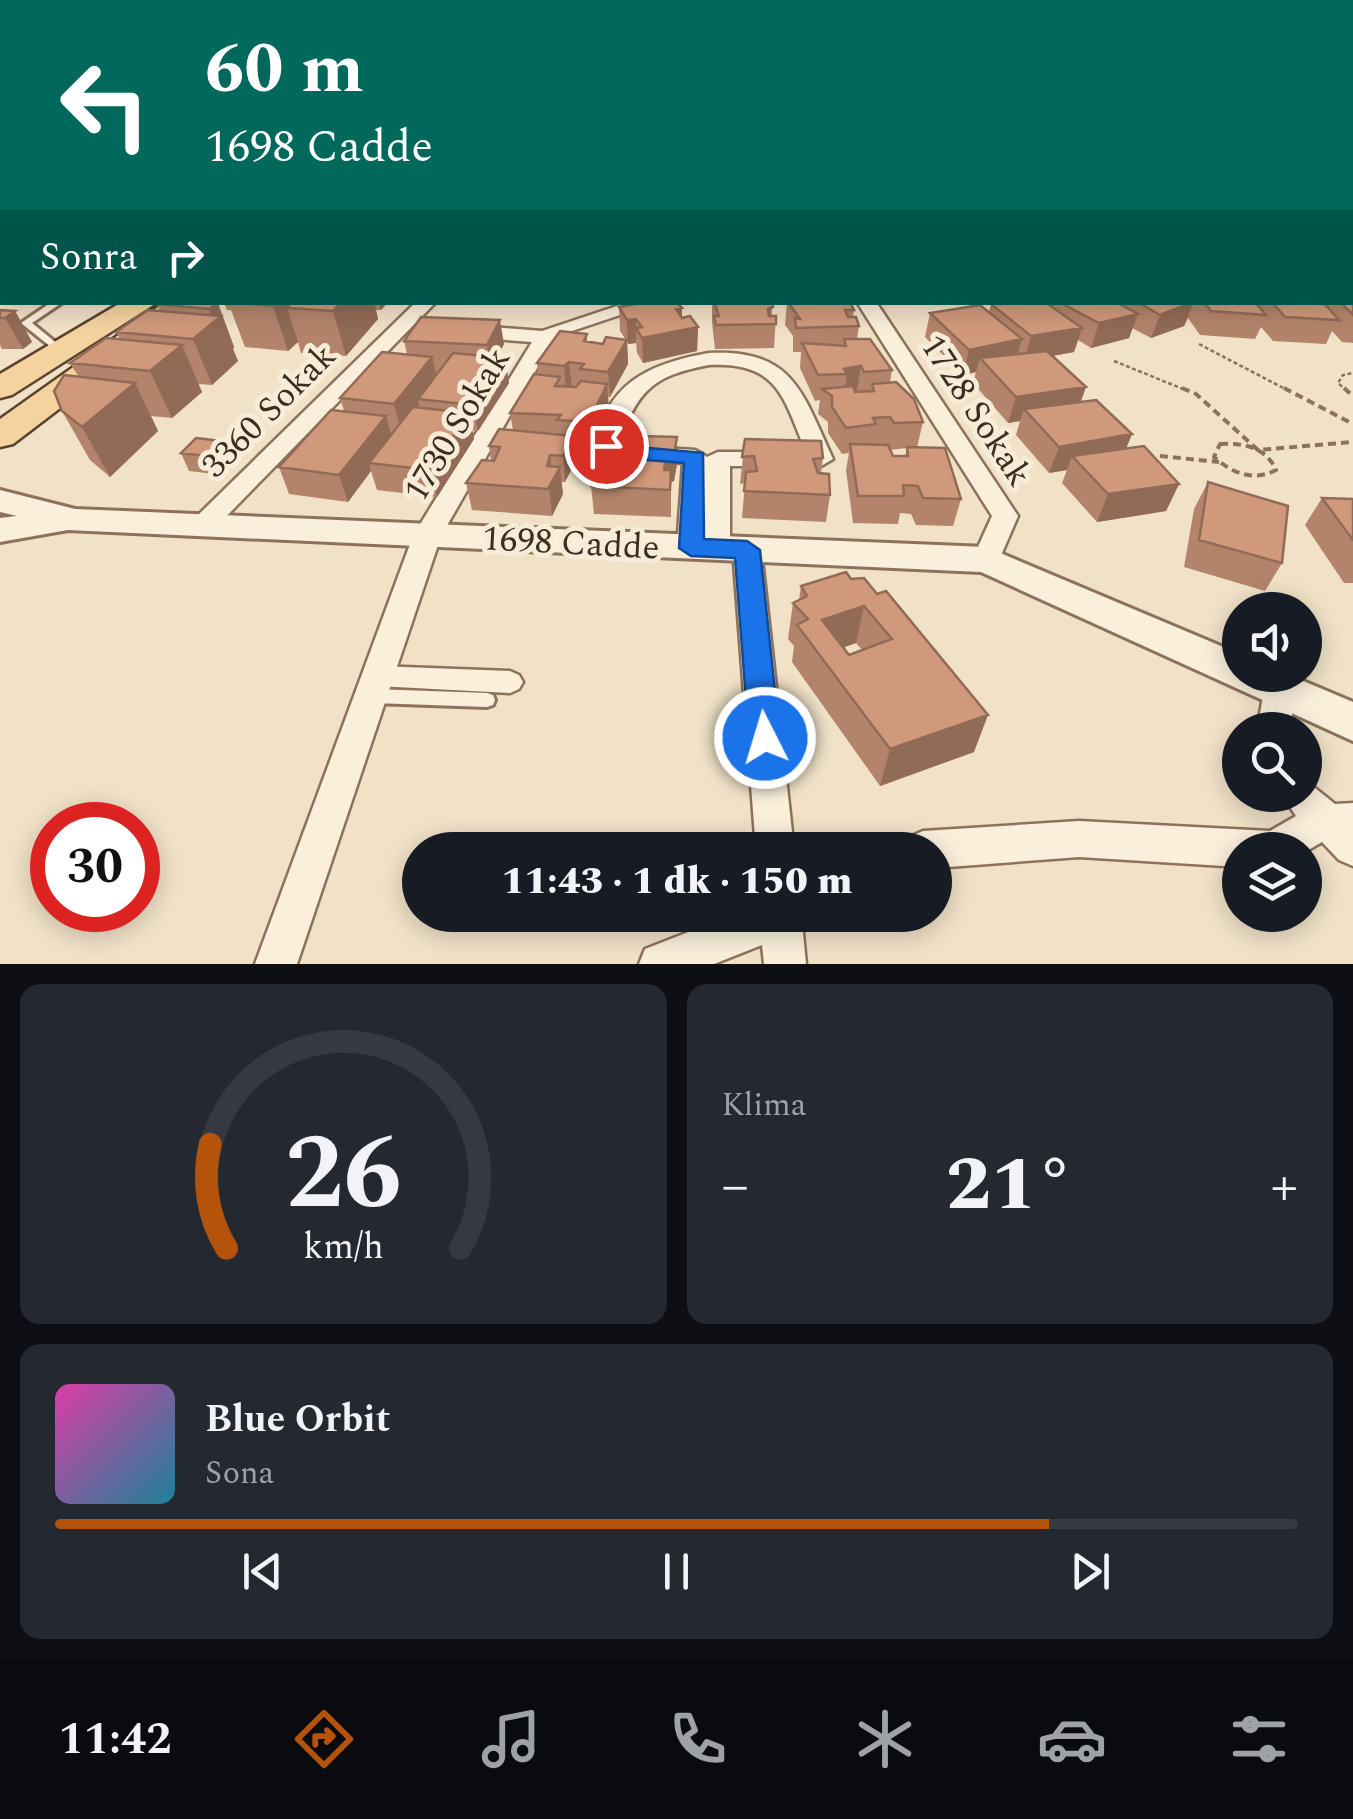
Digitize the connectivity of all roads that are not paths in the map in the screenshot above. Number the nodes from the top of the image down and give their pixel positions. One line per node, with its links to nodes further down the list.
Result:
1 (54, 305): 9 (lane)
2 (139, 305): 9 (main road)
3 (181, 305): 11 (main road)
4 (424, 305): 7 (street, 3360 Sokak)
5 (639, 305): 8 (street, 1730 Sokak)
6 (868, 305): 18 (street, 1728 Sokak)
7 (402, 326): 8 (street); 14 (street, 3360 Sokak)
8 (546, 337): 16 (street, 1730 Sokak)
9 (61, 352): 10 (main road)
10 (0, 388)
11 (0, 436)
12 (0, 502): 13 (street, 1698 Cadde)
13 (75, 520): 14 (street, 1698 Cadde); 15 (street)
14 (202, 526): 16 (street, 1698 Cadde)
15 (0, 530)
16 (427, 536): 17 (street, 1698 Cadde); 21 (street, 1730 Sokak)
17 (718, 549): 17 (street); 18 (street, 1698 Cadde); 26 (street)
18 (986, 560): 19 (street, 1698 Cadde)
19 (1222, 674)
20 (510, 682): 21 (street)
21 (374, 686): 23 (lane); 31 (street, 1730 Sokak)
22 (1260, 692): 24 (street, 1698 Cadde)
23 (487, 700)
24 (1353, 722)
25 (1325, 812): 27 (street); 28 (street)
26 (772, 832)
27 (1353, 847)
28 (952, 848)
29 (741, 932): 32 (street)
30 (783, 932): 33 (street)
31 (276, 964)
32 (660, 964)
33 (785, 964)

